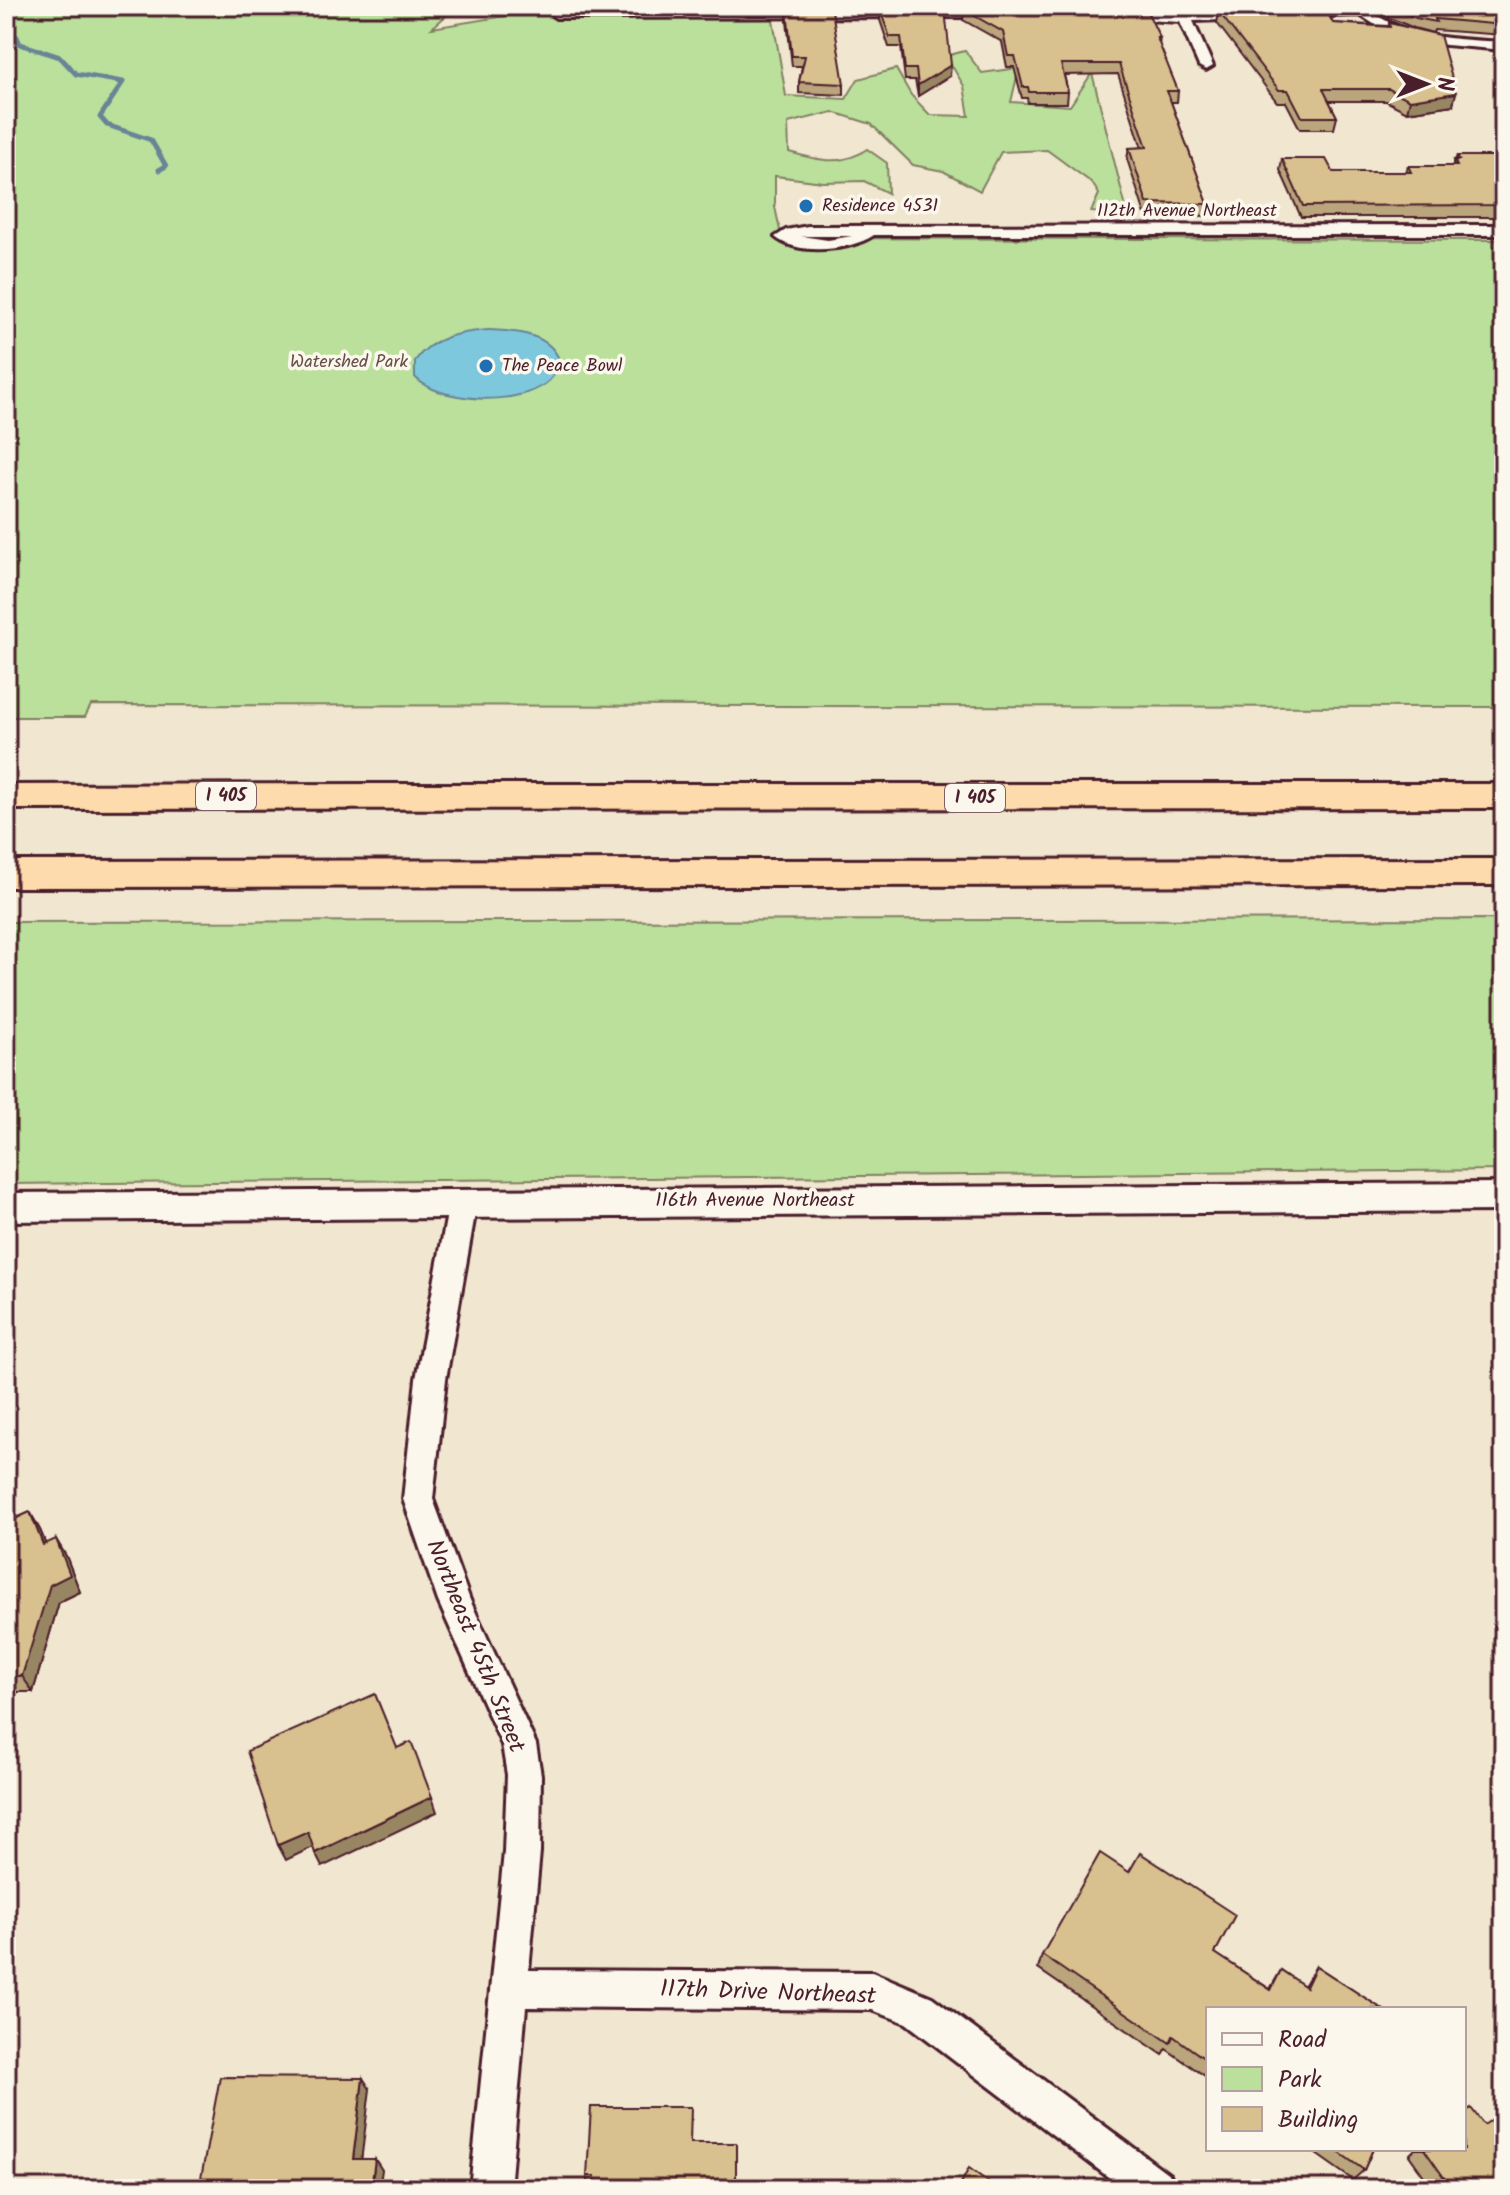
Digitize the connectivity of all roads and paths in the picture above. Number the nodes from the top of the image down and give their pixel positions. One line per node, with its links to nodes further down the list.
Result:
1 (1359, 8): 5 (street); 6 (street)
2 (556, 10): 3 (street)
3 (1016, 13)
4 (1106, 14): 5 (street)
5 (1185, 18): 7 (street)
6 (1499, 49)
7 (1206, 66)
8 (1504, 230): 9 (street, 112th Avenue Northeast)
9 (871, 231)
10 (1504, 796): 11 (highway, I 405)
11 (6, 797)
12 (1504, 872): 13 (highway)
13 (6, 874)
14 (1504, 1197): 15 (street, 116th Avenue Northeast)
15 (463, 1203): 16 (street, 116th Avenue Northeast); 17 (street, Northeast 45th Street)
16 (6, 1207)
17 (509, 1988): 18 (street, Northeast 45th Street); 19 (street, 117th Drive Northeast)
18 (490, 2189)
19 (1156, 2189)

